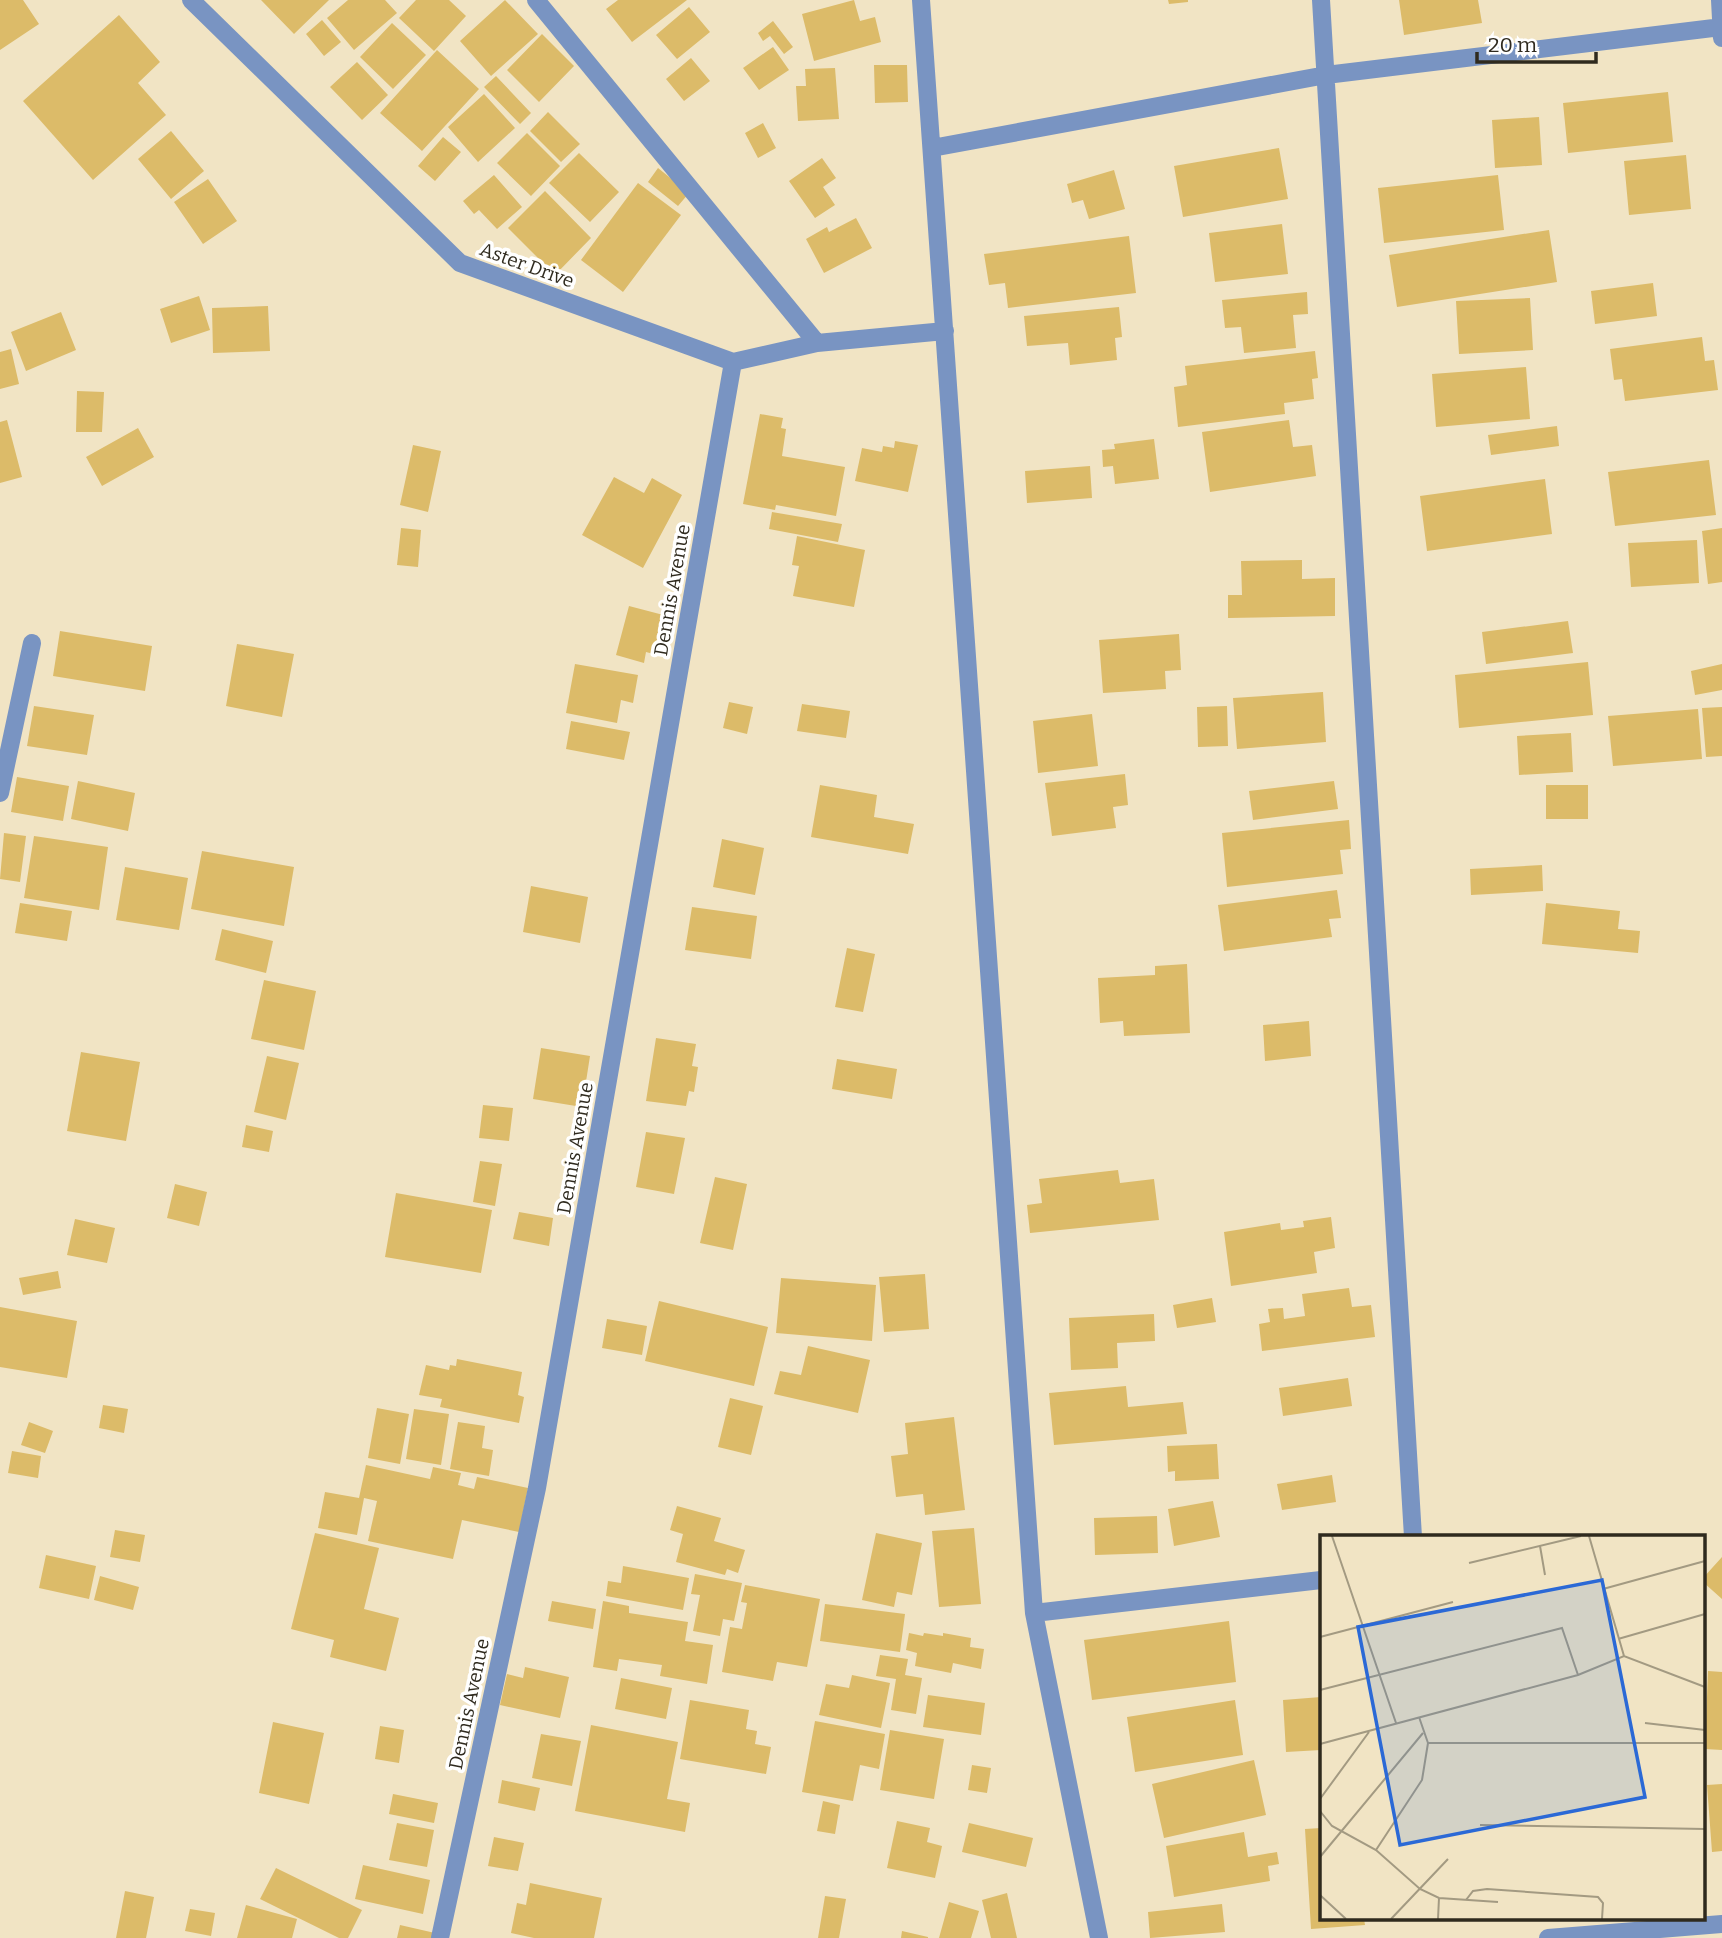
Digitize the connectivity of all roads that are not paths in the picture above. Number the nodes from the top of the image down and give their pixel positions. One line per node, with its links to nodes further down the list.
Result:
1 (191, 0): 12 (street, Aster Drive)
2 (536, 0): 11 (street)
3 (921, 0): 9 (street)
4 (1321, 0): 8 (street)
5 (1720, 0): 6 (street)
6 (1722, 27): 7 (street); 8 (street)
7 (1722, 38)
8 (1326, 75): 9 (street); 15 (street)
9 (932, 148): 10 (street)
10 (944, 331): 11 (street); 17 (street)
11 (817, 343): 12 (street)
12 (733, 362): 20 (street, Dennis Avenue)
13 (32, 643): 14 (street)
14 (0, 793)
15 (1413, 1535)
16 (1320, 1580): 17 (street)
17 (1034, 1613): 21 (street)
18 (1722, 1924): 19 (street)
19 (1652, 1933): 22 (street)
20 (440, 1938)
21 (1100, 1938)
22 (1548, 1938)

